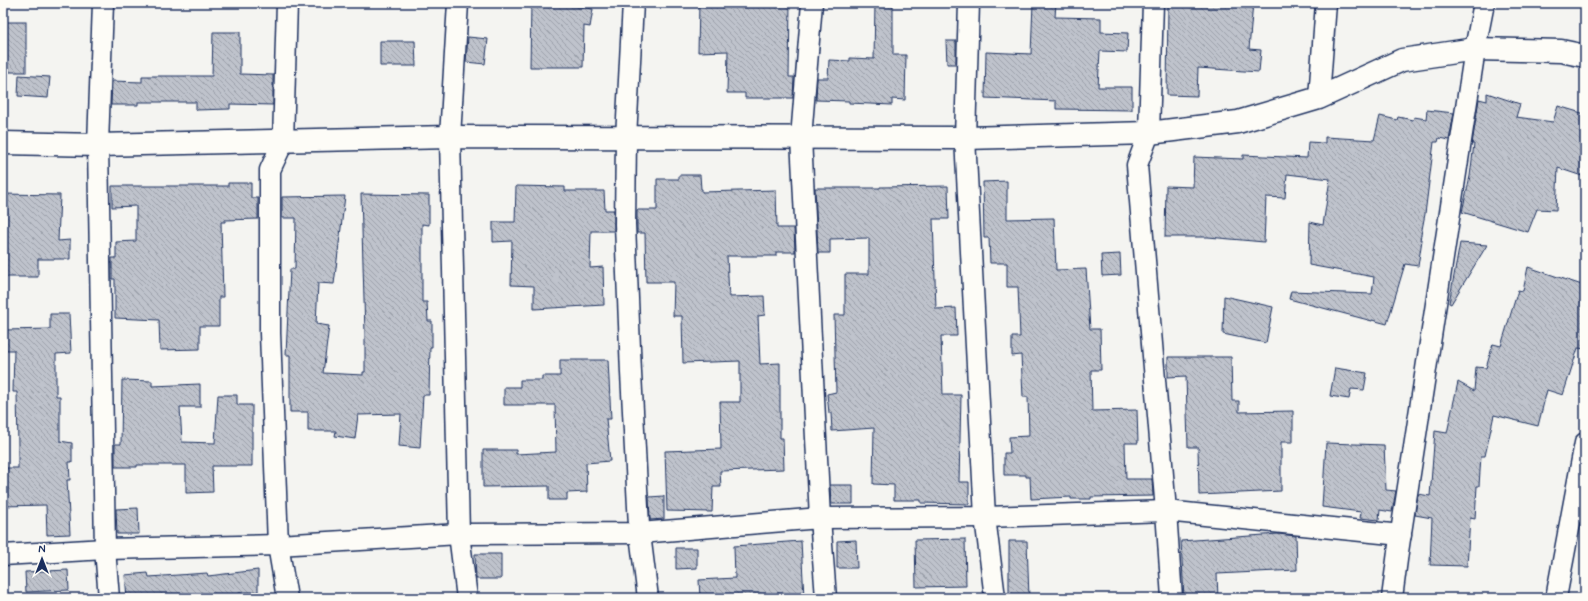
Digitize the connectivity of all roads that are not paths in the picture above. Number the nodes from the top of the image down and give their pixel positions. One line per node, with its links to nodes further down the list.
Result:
1 (103, 3): 20 (street)
2 (287, 3): 18 (street)
3 (458, 3): 14 (street)
4 (633, 3): 15 (street)
5 (812, 3): 16 (street)
6 (969, 3): 17 (street)
7 (1153, 3): 13 (street)
8 (1326, 3): 12 (street)
9 (1484, 3): 10 (street)
10 (1476, 49): 11 (main road); 12 (main road); 27 (street)
11 (1585, 56)
12 (1319, 98): 13 (main road)
13 (1149, 133): 17 (main road); 22 (street)
14 (450, 137): 15 (main road); 18 (main road); 26 (street)
15 (626, 138): 16 (main road); 25 (street)
16 (801, 138): 17 (main road); 24 (street)
17 (965, 138): 23 (street)
18 (283, 142): 20 (main road); 28 (street)
19 (3, 143): 20 (main road)
20 (98, 145): 29 (street)
21 (1585, 443): 39 (street)
22 (1166, 510): 23 (street); 27 (street); 37 (street)
23 (985, 517): 24 (street); 36 (street)
24 (820, 518): 25 (street); 35 (street)
25 (640, 533): 26 (street); 34 (street)
26 (459, 534): 28 (street); 33 (street)
27 (1401, 535): 38 (street)
28 (278, 545): 29 (street); 32 (street)
29 (105, 549): 30 (street); 31 (street)
30 (3, 555)
31 (109, 598)
32 (287, 598)
33 (467, 598)
34 (648, 598)
35 (826, 598)
36 (995, 598)
37 (1172, 598)
38 (1392, 598)
39 (1556, 598)

